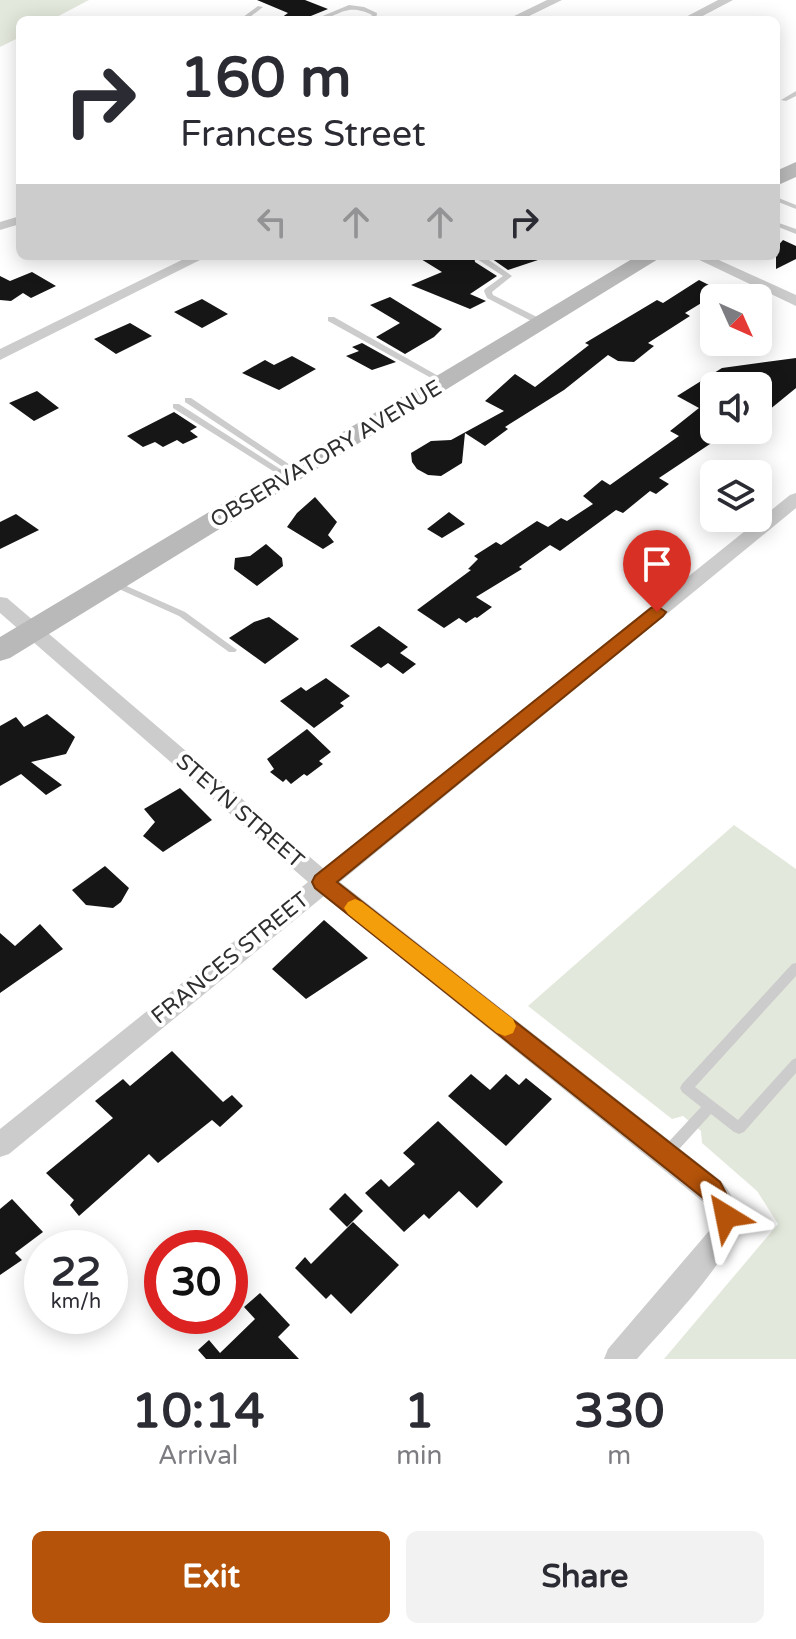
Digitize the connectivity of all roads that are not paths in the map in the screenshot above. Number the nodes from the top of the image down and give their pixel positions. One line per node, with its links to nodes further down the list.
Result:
1 (556, 0): 7 (street)
2 (727, 0): 8 (street)
3 (260, 7): 4 (lane)
4 (248, 16)
5 (329, 16): 6 (lane)
6 (374, 16)
7 (521, 16)
8 (694, 16)
9 (796, 93): 10 (lane)
10 (784, 100)
11 (193, 260): 18 (street)
12 (484, 260): 17 (lane)
13 (645, 260): 17 (main road, OBSERVATORY AVENUE)
14 (707, 260): 15 (street)
15 (796, 301)
16 (331, 319): 19 (lane)
17 (542, 323): 19 (main road, OBSERVATORY AVENUE)
18 (0, 355)
19 (445, 382): 22 (main road, OBSERVATORY AVENUE)
20 (188, 400): 22 (lane)
21 (176, 406): 22 (lane)
22 (292, 475): 24 (main road, OBSERVATORY AVENUE)
23 (796, 499): 29 (street, FRANCES STREET)
24 (113, 583): 26 (main road, OBSERVATORY AVENUE); 27 (lane)
25 (0, 603): 26 (street, STEYN STREET)
26 (34, 631): 28 (main road, OBSERVATORY AVENUE); 29 (street, STEYN STREET)
27 (232, 650)
28 (0, 651)
29 (323, 882): 33 (street, FRANCES STREET); 34 (street, STEYN STREET)
30 (796, 968): 32 (lane)
31 (796, 1064): 32 (lane)
32 (710, 1106): 34 (lane)
33 (0, 1145)
34 (666, 1154): 35 (street, STEYN STREET)
35 (618, 1359)

